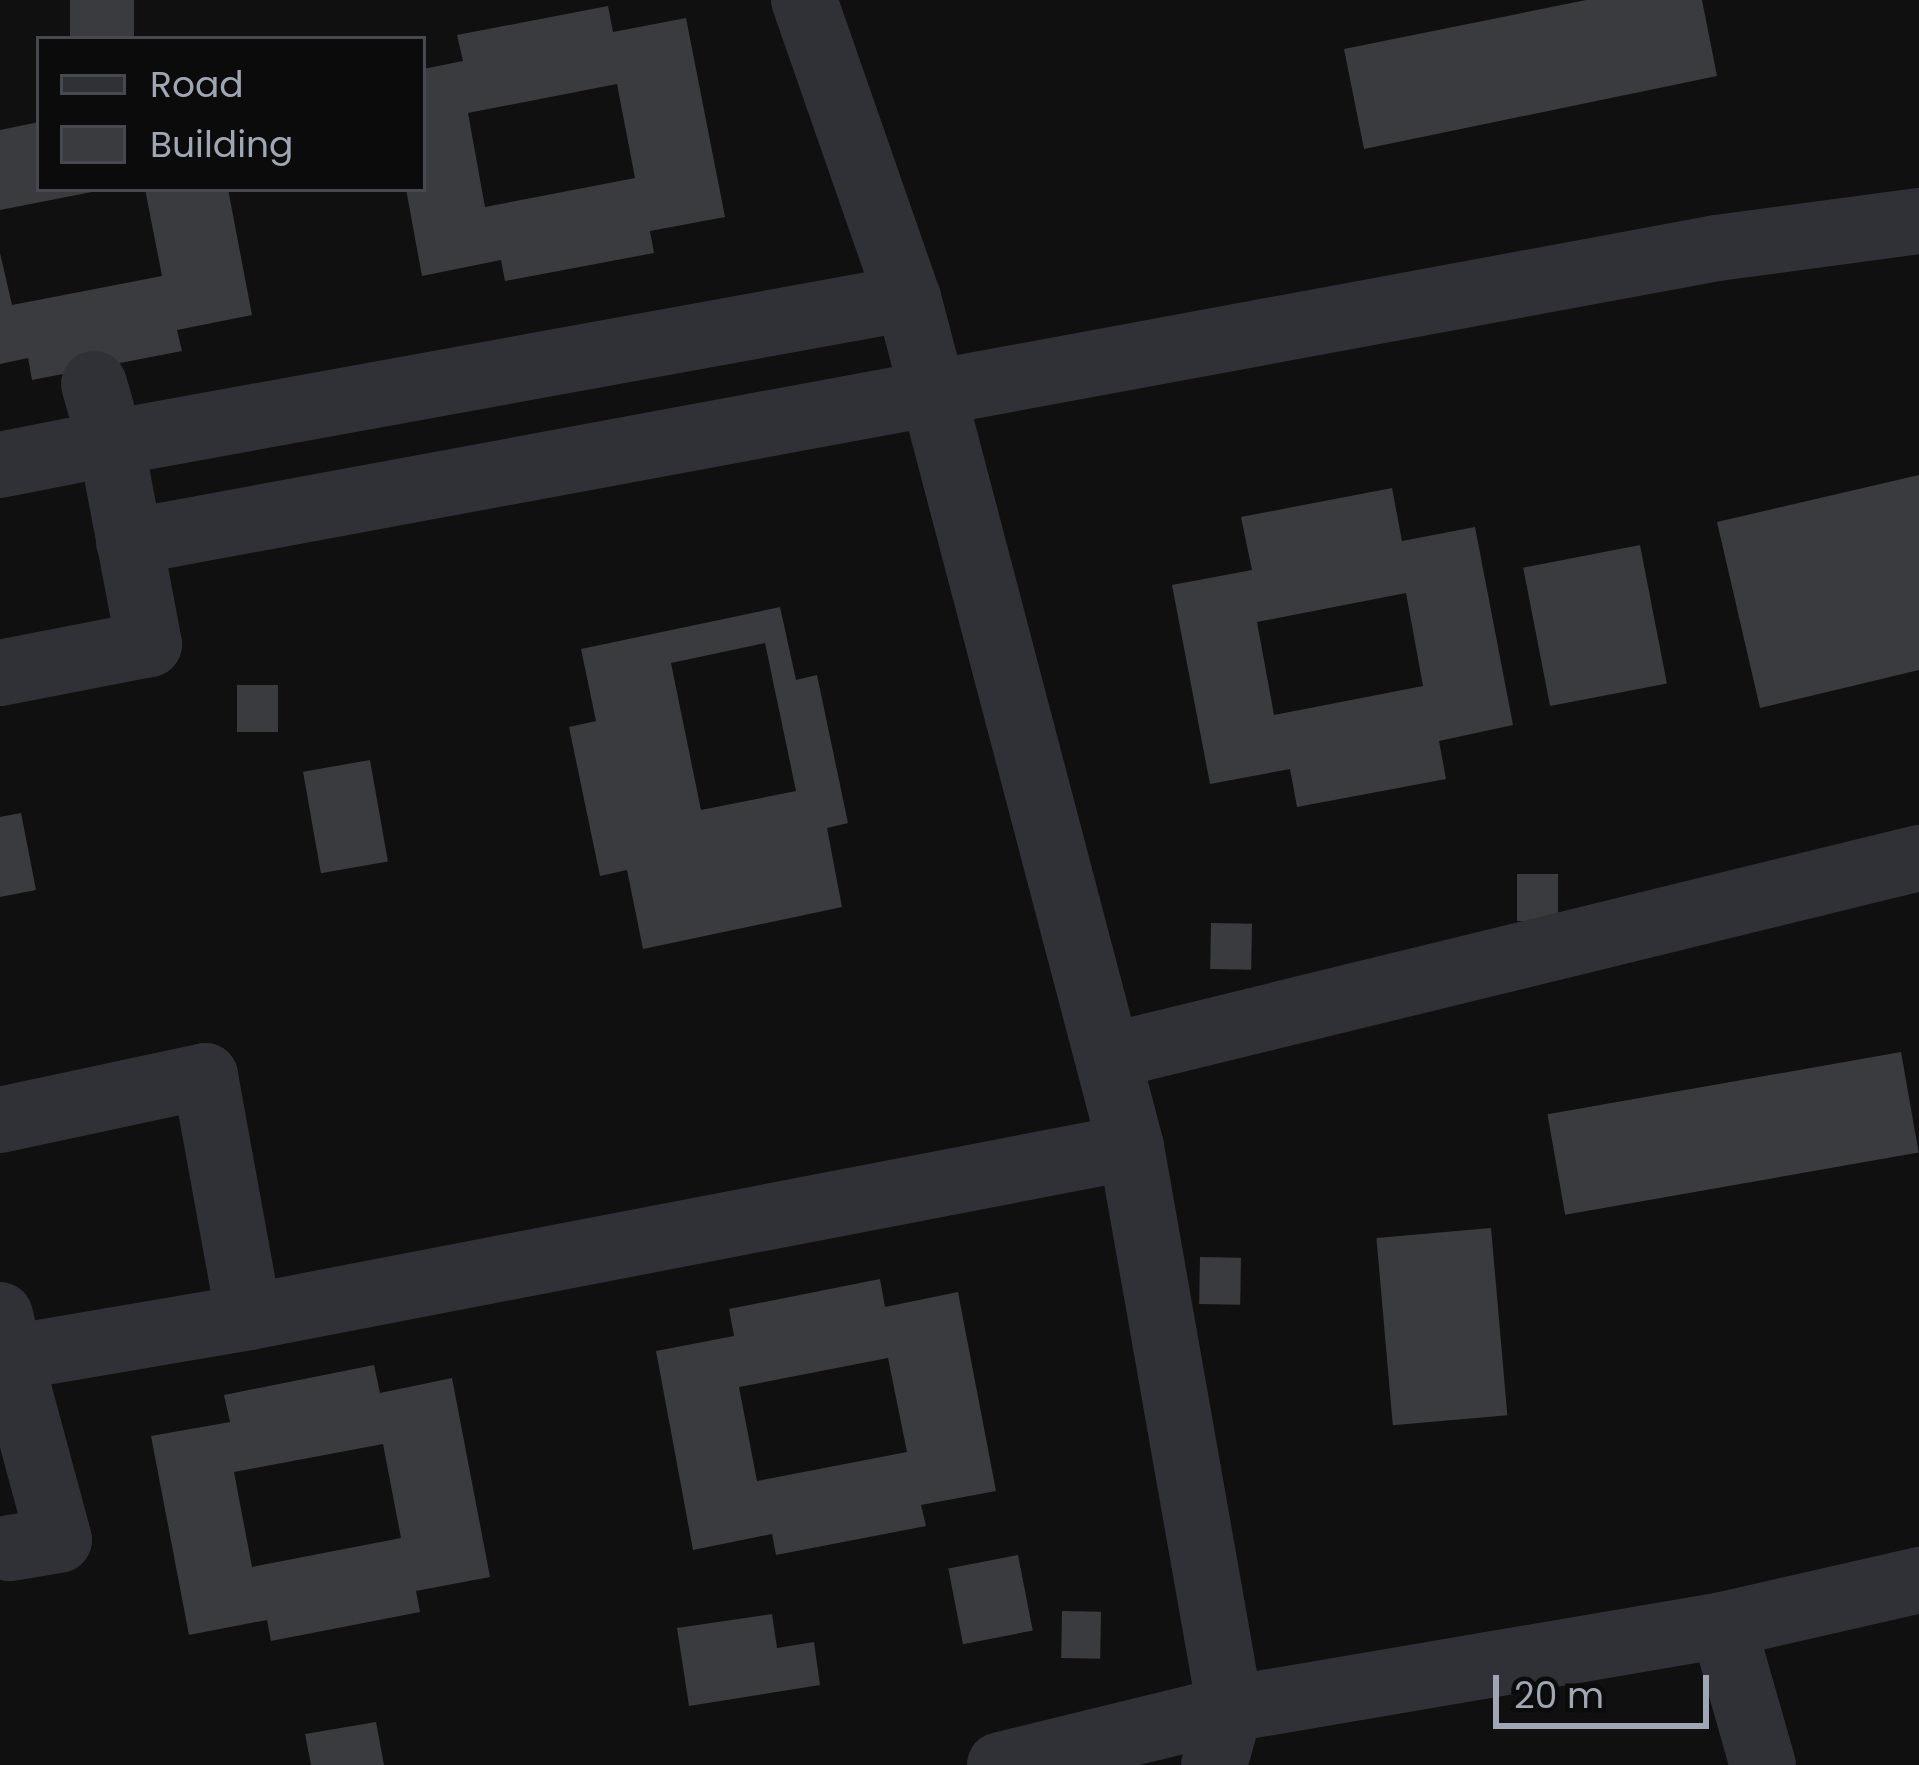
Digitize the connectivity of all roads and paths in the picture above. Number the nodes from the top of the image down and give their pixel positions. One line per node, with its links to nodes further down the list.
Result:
1 (804, 0): 3 (street)
2 (1919, 220): 4 (street)
3 (908, 298): 4 (street); 5 (street)
4 (935, 394): 7 (street); 10 (street)
5 (102, 413): 6 (street); 7 (street)
6 (0, 465)
7 (129, 542): 8 (street)
8 (0, 673)
9 (1919, 858): 10 (street)
10 (1109, 1055): 12 (street)
11 (0, 1120): 13 (street)
12 (1131, 1147): 13 (street); 18 (street)
13 (249, 1317): 14 (street)
14 (5, 1336): 15 (street)
15 (10, 1547)
16 (1919, 1580): 17 (street)
17 (1723, 1625): 18 (street); 20 (street)
18 (1222, 1737): 19 (street)
19 (1000, 1765)
20 (1763, 1765)

